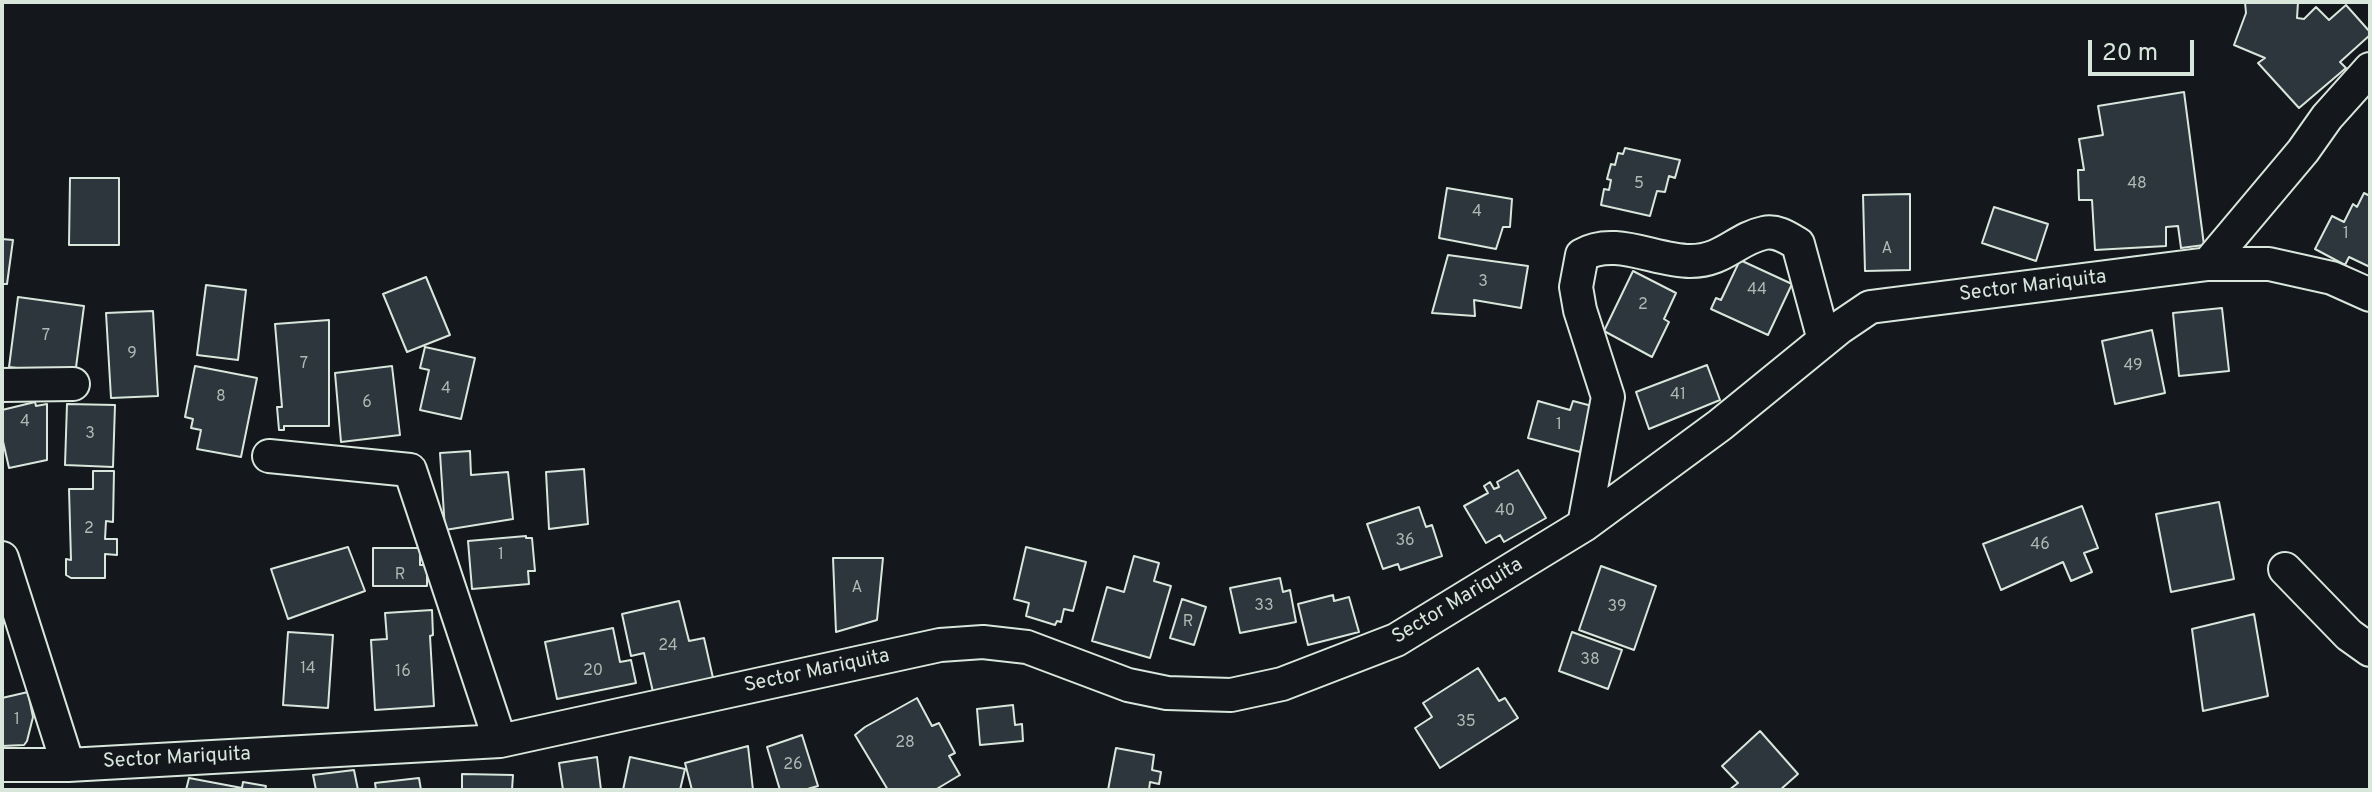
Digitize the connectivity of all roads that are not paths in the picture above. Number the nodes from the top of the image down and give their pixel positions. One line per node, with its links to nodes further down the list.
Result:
1 (2370, 69): 2 (street)
2 (2208, 264): 3 (street, Sector Mariquita); 4 (street, Sector Mariquita)
3 (2370, 295)
4 (1824, 340): 8 (street, Sector Mariquita); 8 (street)
5 (73, 384): 6 (street)
6 (2, 385)
7 (269, 456): 12 (street)
8 (1584, 525): 12 (street, Sector Mariquita)
9 (2, 558): 14 (street)
10 (2285, 569): 11 (street)
11 (2370, 650)
12 (500, 741): 14 (street, Sector Mariquita)
13 (2, 765): 14 (street, Sector Mariquita)
14 (68, 765)

